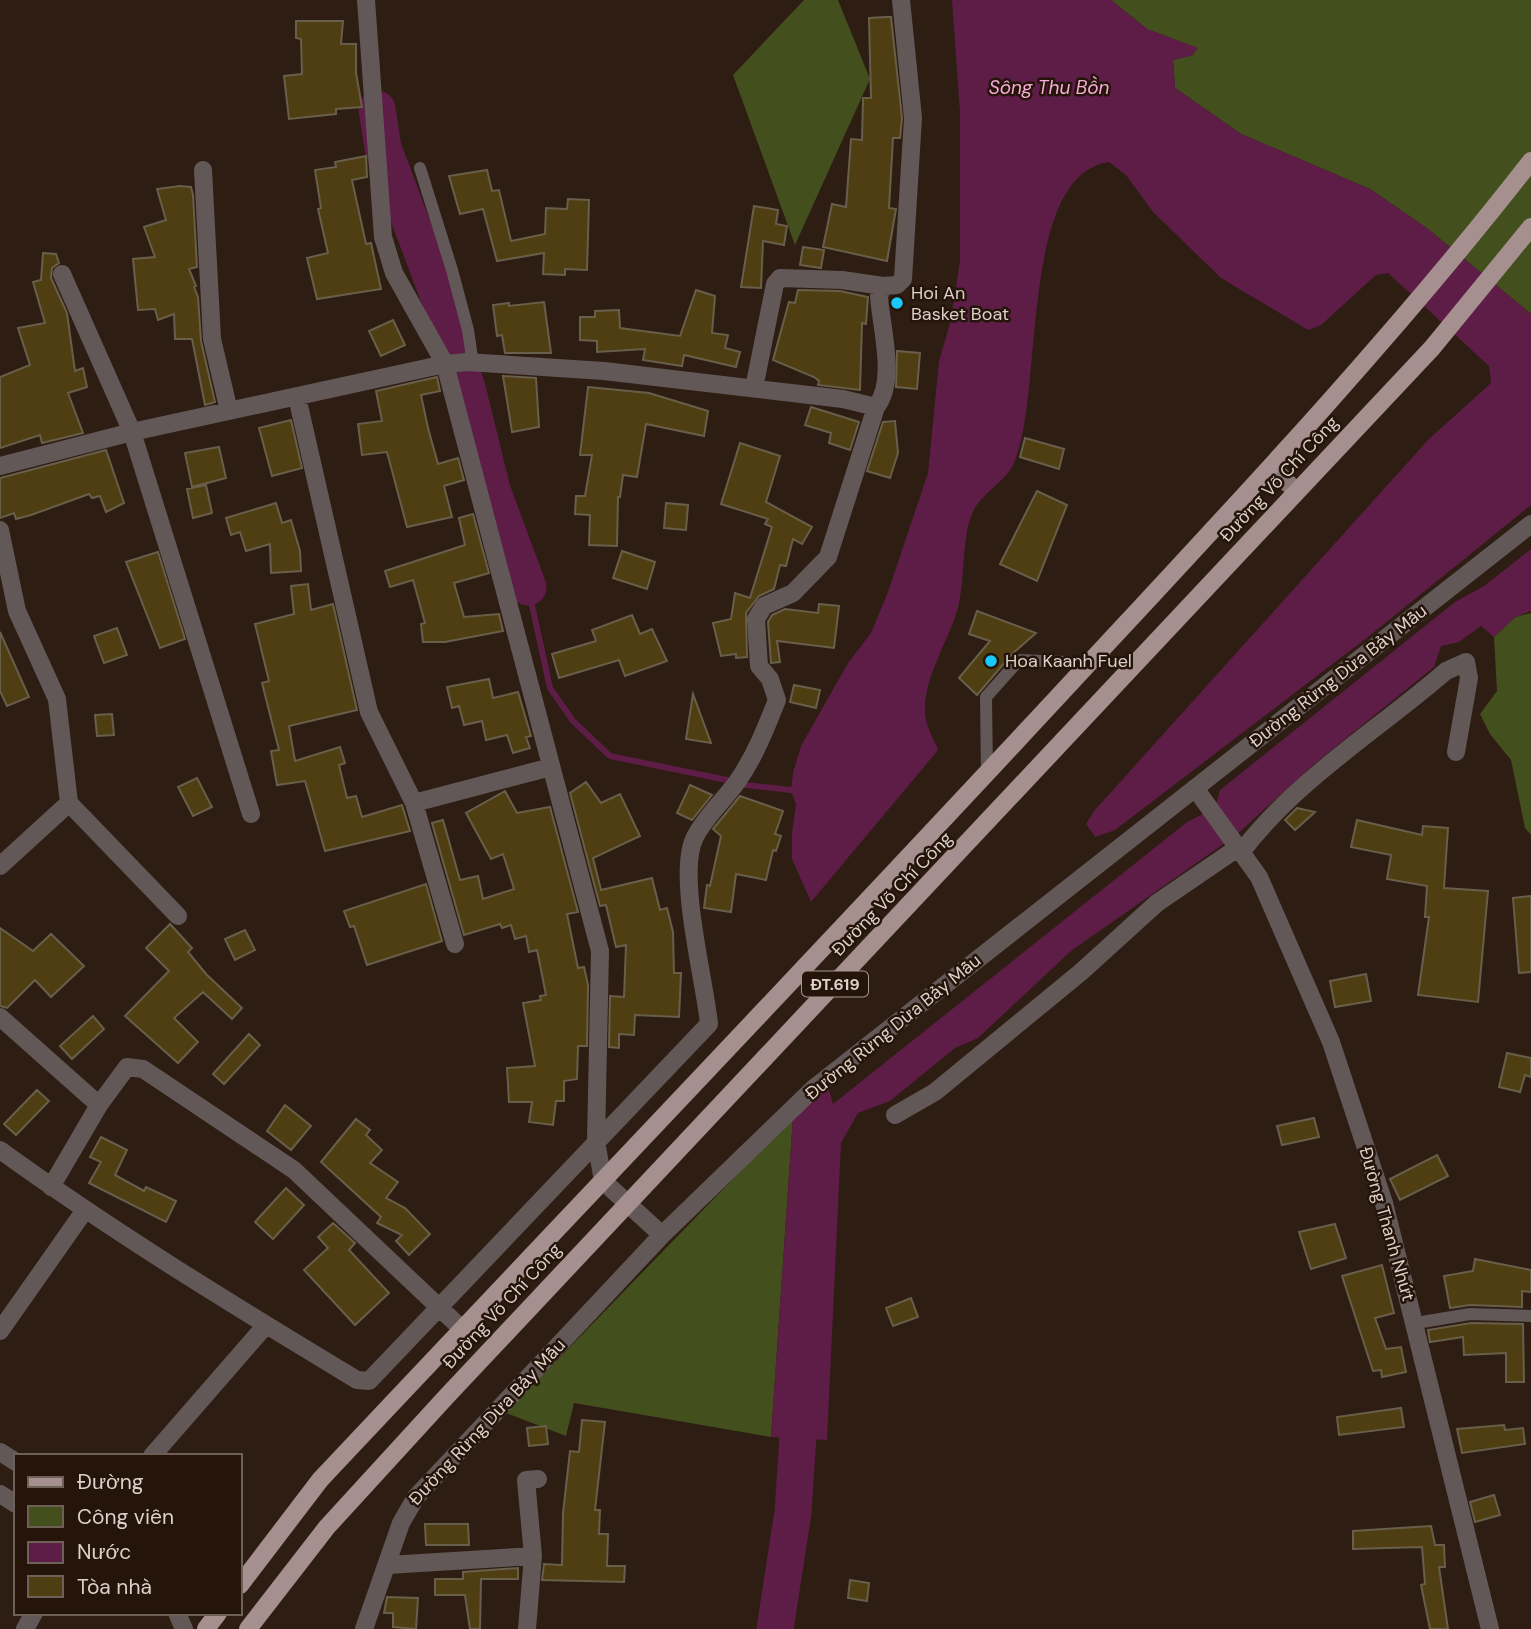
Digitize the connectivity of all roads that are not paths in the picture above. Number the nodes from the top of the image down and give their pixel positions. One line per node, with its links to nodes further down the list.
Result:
1 (366, 0): 10 (street)
2 (901, 0): 8 (street)
3 (1531, 161): 17 (main road, Đường Võ Chí Công / ĐT.619)
4 (421, 169): 9 (lane)
5 (203, 170): 14 (street)
6 (1531, 227): 18 (main road, Đường Võ Chí Công / ĐT.619)
7 (62, 274): 15 (street)
8 (883, 286): 11 (street); 13 (street)
9 (470, 363): 10 (street); 11 (street)
10 (445, 364): 12 (street); 23 (street)
11 (754, 388): 13 (street)
12 (297, 397): 14 (street); 27 (street)
13 (876, 407): 36 (street)
14 (229, 411): 15 (street)
15 (132, 432): 16 (street); 28 (street)
16 (0, 467)
17 (1270, 467): 18 (main road); 21 (main road, Đường Võ Chí Công / ĐT.619)
18 (1296, 491): 40 (main road, Đường Võ Chí Công / ĐT.619)
19 (1531, 524): 25 (street, Đường Rừng Dừa Bảy Mẫu)
20 (0, 530): 26 (street)
21 (1089, 663): 24 (main road, Đường Võ Chí Công / ĐT.619); 24 (lane)
22 (1456, 752): 29 (street)
23 (551, 767): 27 (street); 36 (street)
24 (988, 773): 38 (main road, Đường Võ Chí Công / ĐT.619)
25 (1198, 792): 29 (street, Đường Thanh Nhứt); 42 (street, Đường Rừng Dừa Bảy Mẫu)
26 (69, 803): 30 (street); 31 (street)
27 (414, 803): 32 (street)
28 (251, 814)
29 (1238, 845): 35 (street); 45 (street, Đường Thanh Nhứt)
30 (0, 866)
31 (177, 916)
32 (455, 944)
33 (0, 1017): 34 (street)
34 (99, 1105): 39 (street); 43 (street)
35 (895, 1115)
36 (596, 1141): 38 (street); 43 (street)
37 (0, 1150): 39 (street)
38 (603, 1181): 40 (street); 47 (main road, Đường Võ Chí Công / ĐT.619)
39 (51, 1187): 41 (street)
40 (628, 1202): 42 (street); 54 (main road, Đường Võ Chí Công / ĐT.619)
41 (85, 1210): 46 (street); 48 (street)
42 (662, 1235): 52 (street, Đường Rừng Dừa Bảy Mẫu)
43 (439, 1308): 46 (street); 47 (street)
44 (1531, 1316): 45 (lane)
45 (1416, 1323): 57 (street, Đường Thanh Nhứt)
46 (266, 1325): 49 (street)
47 (462, 1329): 53 (main road, Đường Võ Chí Công / ĐT.619)
48 (0, 1331)
49 (154, 1454)
50 (538, 1479): 51 (street)
51 (533, 1556): 52 (street); 56 (street)
52 (388, 1565): 55 (street, Đường Rừng Dừa Bảy Mẫu)
53 (243, 1578)
54 (248, 1629)
55 (364, 1629)
56 (527, 1629)
57 (1490, 1629)

